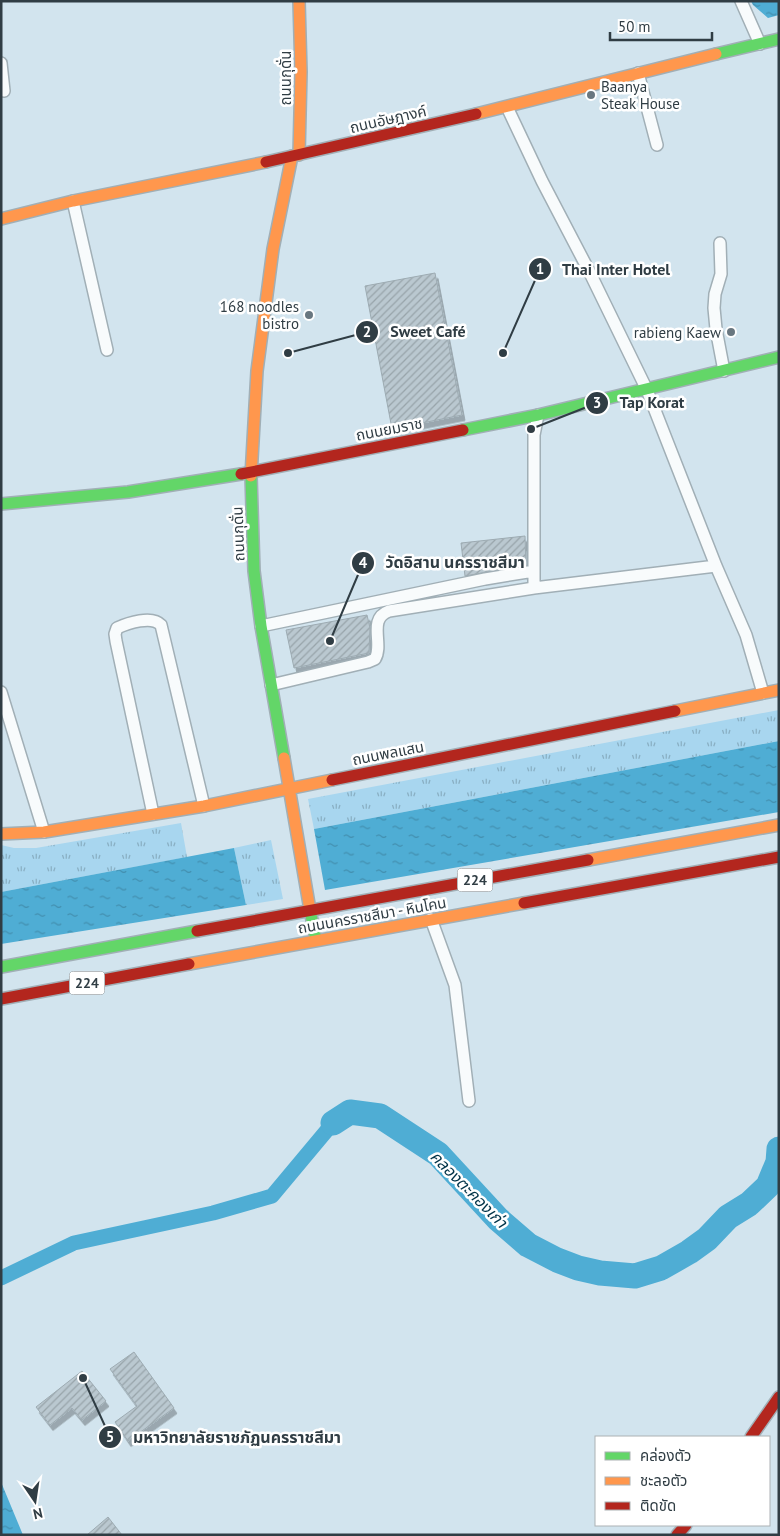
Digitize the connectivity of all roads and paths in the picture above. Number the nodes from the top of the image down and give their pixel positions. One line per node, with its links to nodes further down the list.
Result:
1 (299, 1): 10 (street, ถนนกุดั่น)
2 (741, 1): 4 (street)
3 (779, 39): 4 (street, ถนนอัษฎางค์)
4 (760, 44): 6 (street, ถนนอัษฎางค์)
5 (1, 63): 7 (street)
6 (638, 73): 8 (street, ถนนอัษฎางค์); 9 (street)
7 (4, 91)
8 (507, 107): 10 (street, ถนนอัษฎางค์); 17 (street)
9 (657, 145)
10 (295, 156): 11 (street, ถนนอัษฎางค์); 19 (street, ถนนกุดั่น)
11 (73, 201): 12 (street, ถนนอัษฎางค์); 14 (street)
12 (1, 219)
13 (720, 243): 16 (street)
14 (107, 350)
15 (779, 357): 16 (street, ถนนยมราช)
16 (724, 371): 17 (street, ถนนยมราช)
17 (647, 390): 18 (street, ถนนยมราช); 21 (street)
18 (538, 415): 19 (street, ถนนยมราช); 22 (street)
19 (251, 472): 20 (street, ถนนยมราช); 24 (street, ถนนกุดั่น)
20 (1, 504)
21 (716, 566): 23 (street); 28 (street)
22 (534, 571): 23 (street); 24 (street)
23 (534, 588): 25 (street)
24 (260, 626): 25 (street, ถนนกุดั่น)
25 (272, 685): 29 (street, ถนนกุดั่น)
26 (779, 690): 28 (street, ถนนพลแสน)
27 (1, 692): 33 (street)
28 (763, 692): 29 (street, ถนนพลแสน)
29 (288, 788): 30 (street, ถนนพลแสน); 36 (street, ถนนกุดั่น)
30 (204, 806): 31 (street, ถนนพลแสน); 31 (street)
31 (153, 814): 33 (street, ถนนพลแสน)
32 (779, 825): 36 (street, ถนนนครราชสีมา - หินโคน / 224)
33 (44, 832): 34 (street, ถนนพลแสน)
34 (1, 834)
35 (779, 857): 37 (street, ถนนนครราชสีมา - หินโคน / 224)
36 (310, 910): 38 (street, ถนนกุดั่น); 39 (street, ถนนนครราชสีมา - หินโคน / 224)
37 (431, 919): 38 (street, ถนนนครราชสีมา - หินโคน / 224); 41 (street)
38 (316, 940): 40 (street, ถนนนครราชสีมา - หินโคน / 224)
39 (1, 967)
40 (1, 999)
41 (469, 1101)
42 (779, 1397): 43 (street)
43 (752, 1436)
44 (685, 1526): 45 (street)
45 (676, 1535)

